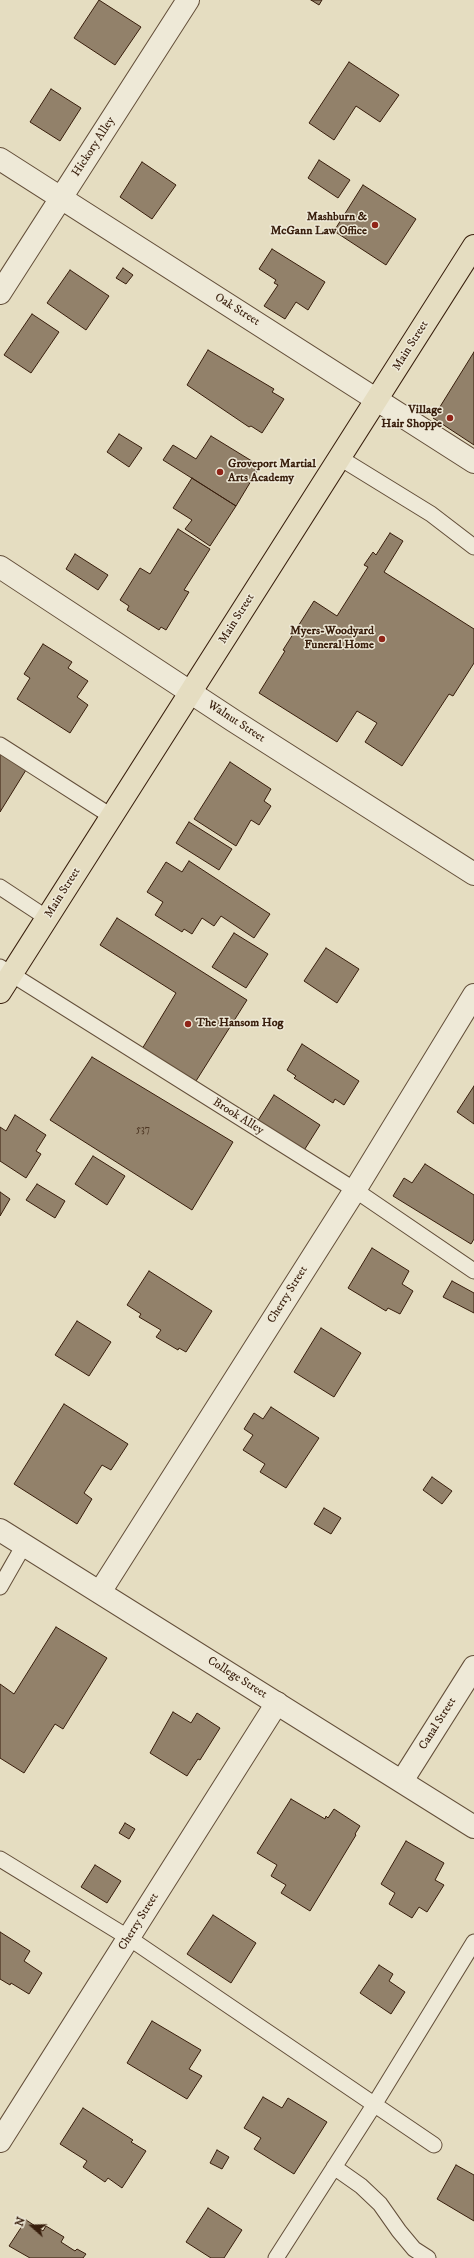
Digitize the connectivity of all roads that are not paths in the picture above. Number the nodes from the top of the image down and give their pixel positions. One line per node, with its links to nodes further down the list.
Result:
1 (188, 0): 3 (street, Hickory Alley)
2 (0, 159): 3 (street, Oak Street)
3 (61, 198): 5 (street, Hickory Alley); 6 (street, Oak Street)
4 (474, 246): 6 (main road, Main Street)
5 (0, 293)
6 (377, 399): 7 (main road, Main Street); 8 (street, Oak Street)
7 (340, 458): 9 (lane); 11 (main road, Main Street)
8 (474, 462)
9 (474, 547)
10 (0, 567): 11 (street, Walnut Street)
11 (191, 692): 13 (main road, Main Street); 14 (street, Walnut Street)
12 (0, 745): 13 (lane)
13 (111, 816): 16 (main road, Main Street)
14 (474, 874)
15 (0, 887): 16 (lane)
16 (47, 918): 17 (main road, Main Street)
17 (6, 970): 18 (main road, Main Street); 20 (lane, Brook Alley)
18 (0, 992)
19 (474, 996): 20 (street, Cherry Street)
20 (355, 1190): 21 (lane, Brook Alley); 25 (street, Cherry Street)
21 (474, 1271)
22 (0, 1530): 23 (street, College Street)
23 (24, 1545): 24 (lane); 25 (street, College Street)
24 (0, 1587)
25 (100, 1592): 27 (street, College Street)
26 (474, 1667): 28 (street, Canal Street)
27 (277, 1703): 28 (street, College Street); 31 (street, Cherry Street)
28 (402, 1781): 29 (street, College Street)
29 (474, 1827)
30 (0, 1859): 31 (lane)
31 (129, 1938): 33 (lane); 34 (street, Cherry Street)
32 (474, 1942): 33 (lane)
33 (374, 2105): 35 (lane); 36 (lane)
34 (0, 2141)
35 (434, 2145)
36 (334, 2167): 37 (lane); 38 (lane)
37 (276, 2258)
38 (428, 2258)

